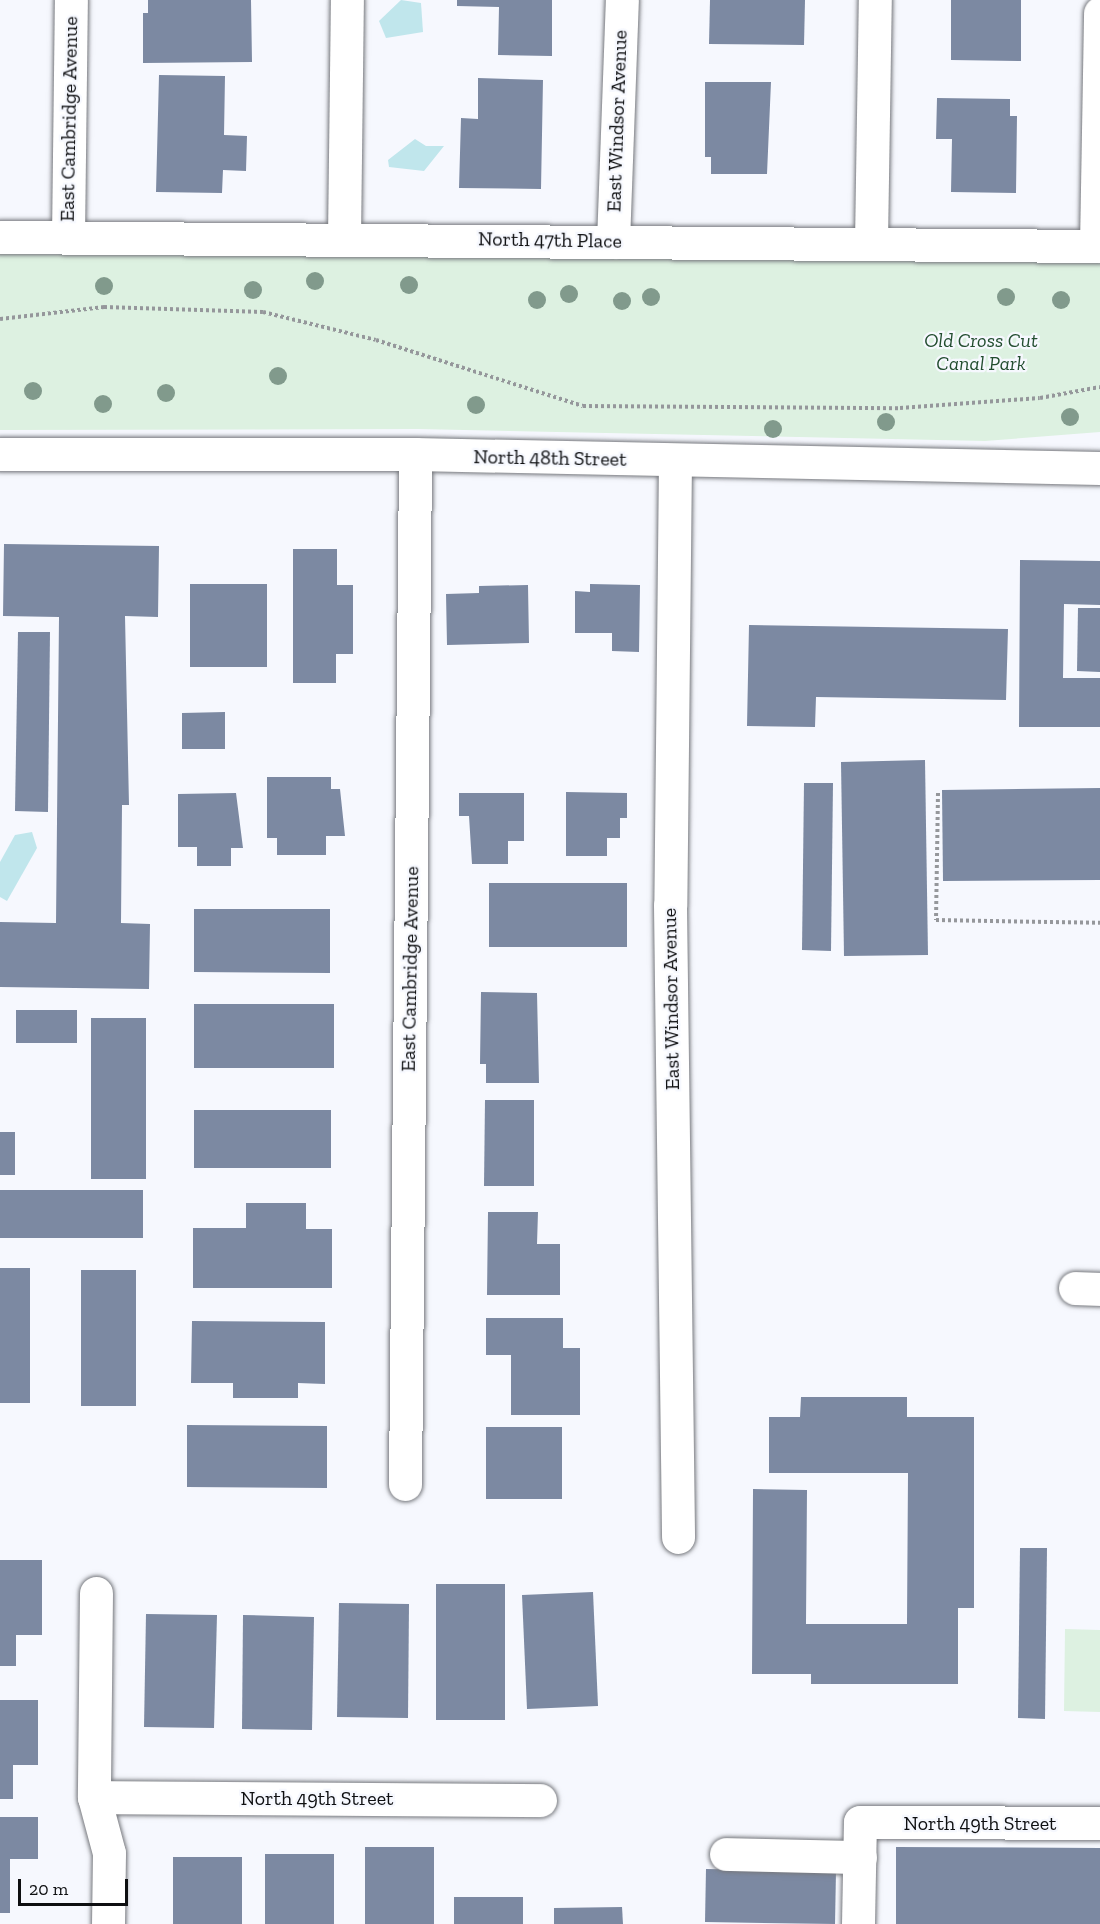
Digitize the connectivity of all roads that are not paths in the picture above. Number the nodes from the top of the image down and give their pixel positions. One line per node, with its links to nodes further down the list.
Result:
1 (71, 0): 7 (street, East Cambridge Avenue)
2 (347, 0): 8 (street)
3 (622, 0): 9 (street, East Windsor Avenue)
4 (875, 0): 10 (street)
5 (1100, 13): 11 (street)
6 (0, 237): 7 (street, North 47th Place)
7 (68, 237): 8 (street, North 47th Place)
8 (344, 238): 9 (street, North 47th Place)
9 (613, 242): 10 (street, North 47th Place)
10 (871, 242): 11 (street, North 47th Place)
11 (1098, 246)
12 (0, 454): 13 (street, North 48th Street)
13 (415, 454): 14 (street, North 48th Street); 16 (street, East Cambridge Avenue)
14 (675, 460): 15 (street, North 48th Street); 17 (street, East Windsor Avenue)
15 (1100, 468)
16 (405, 1485)
17 (678, 1537)
18 (96, 1593): 19 (street)
19 (94, 1797): 20 (street, North 49th Street); 24 (street)
20 (540, 1800)
21 (1100, 1824): 23 (street, North 49th Street)
22 (726, 1854): 23 (street)
23 (860, 1857): 25 (street)
24 (108, 1924)
25 (858, 1924)

